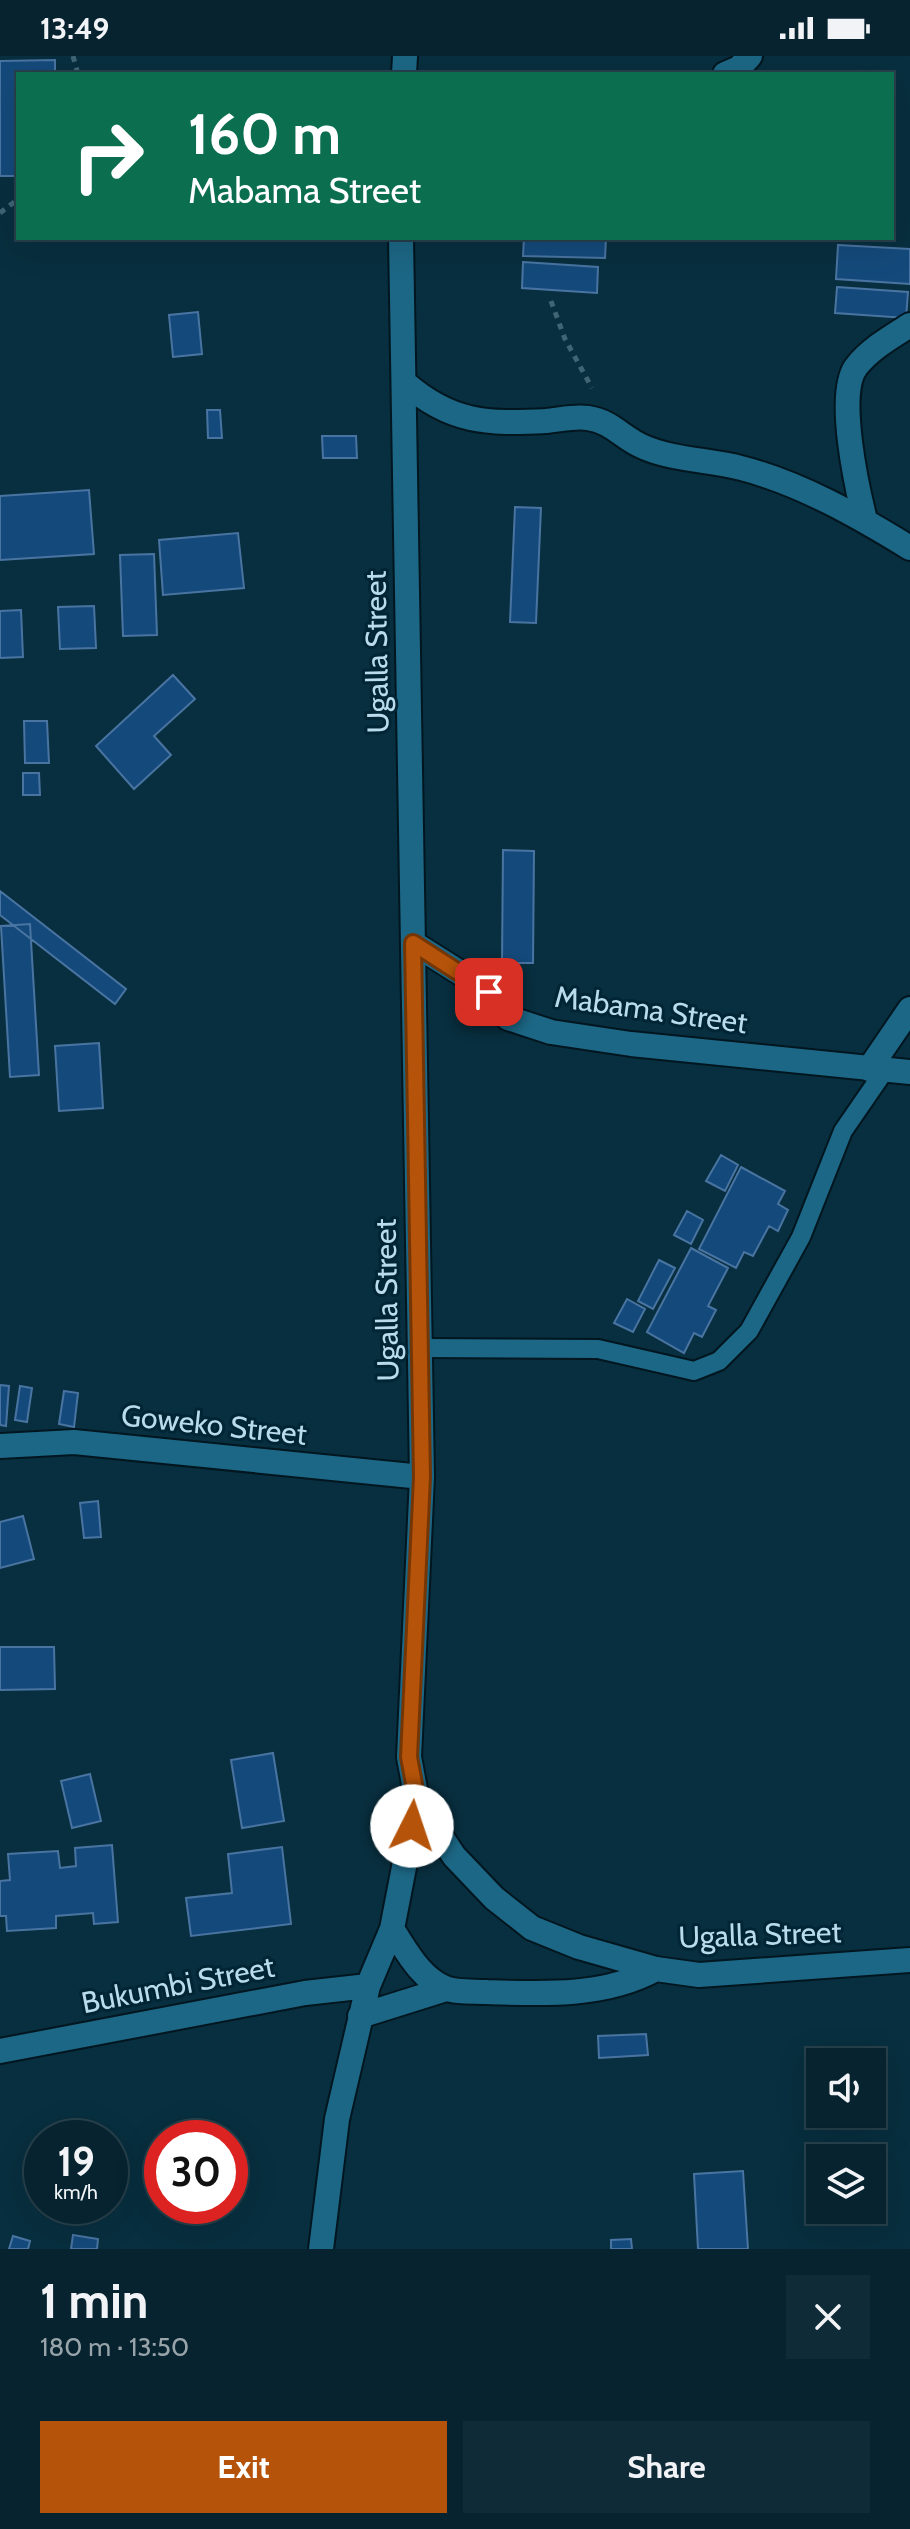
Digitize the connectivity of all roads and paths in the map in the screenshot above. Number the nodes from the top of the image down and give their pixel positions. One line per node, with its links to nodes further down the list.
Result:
1 (750, 56): 2 (street)
2 (730, 72)
3 (16, 201): 4 (path)
4 (0, 213)
5 (401, 240): 8 (street, Ugalla Street)
6 (551, 301): 9 (path)
7 (910, 325): 10 (street)
8 (405, 383): 9 (street); 12 (street, Ugalla Street)
9 (612, 424): 10 (street)
10 (865, 520): 11 (street)
11 (910, 548)
12 (413, 943): 14 (street, Mabama Street); 16 (street, Ugalla Street)
13 (910, 1009): 14 (street)
14 (877, 1069): 15 (street, Mabama Street); 16 (lane)
15 (910, 1072)
16 (420, 1348): 18 (street, Ugalla Street)
17 (0, 1446): 18 (street, Goweko Street)
18 (422, 1477): 19 (street, Ugalla Street)
19 (417, 1800): 20 (street); 22 (street, Ugalla Street)
20 (392, 1929): 23 (street); 24 (street)
21 (910, 1960): 22 (street, Ugalla Street)
22 (656, 1969): 24 (street)
23 (368, 1986): 25 (street); 26 (street, Bukumbi Street)
24 (446, 1989): 25 (street)
25 (360, 2016): 27 (street)
26 (0, 2051)
27 (321, 2249)

